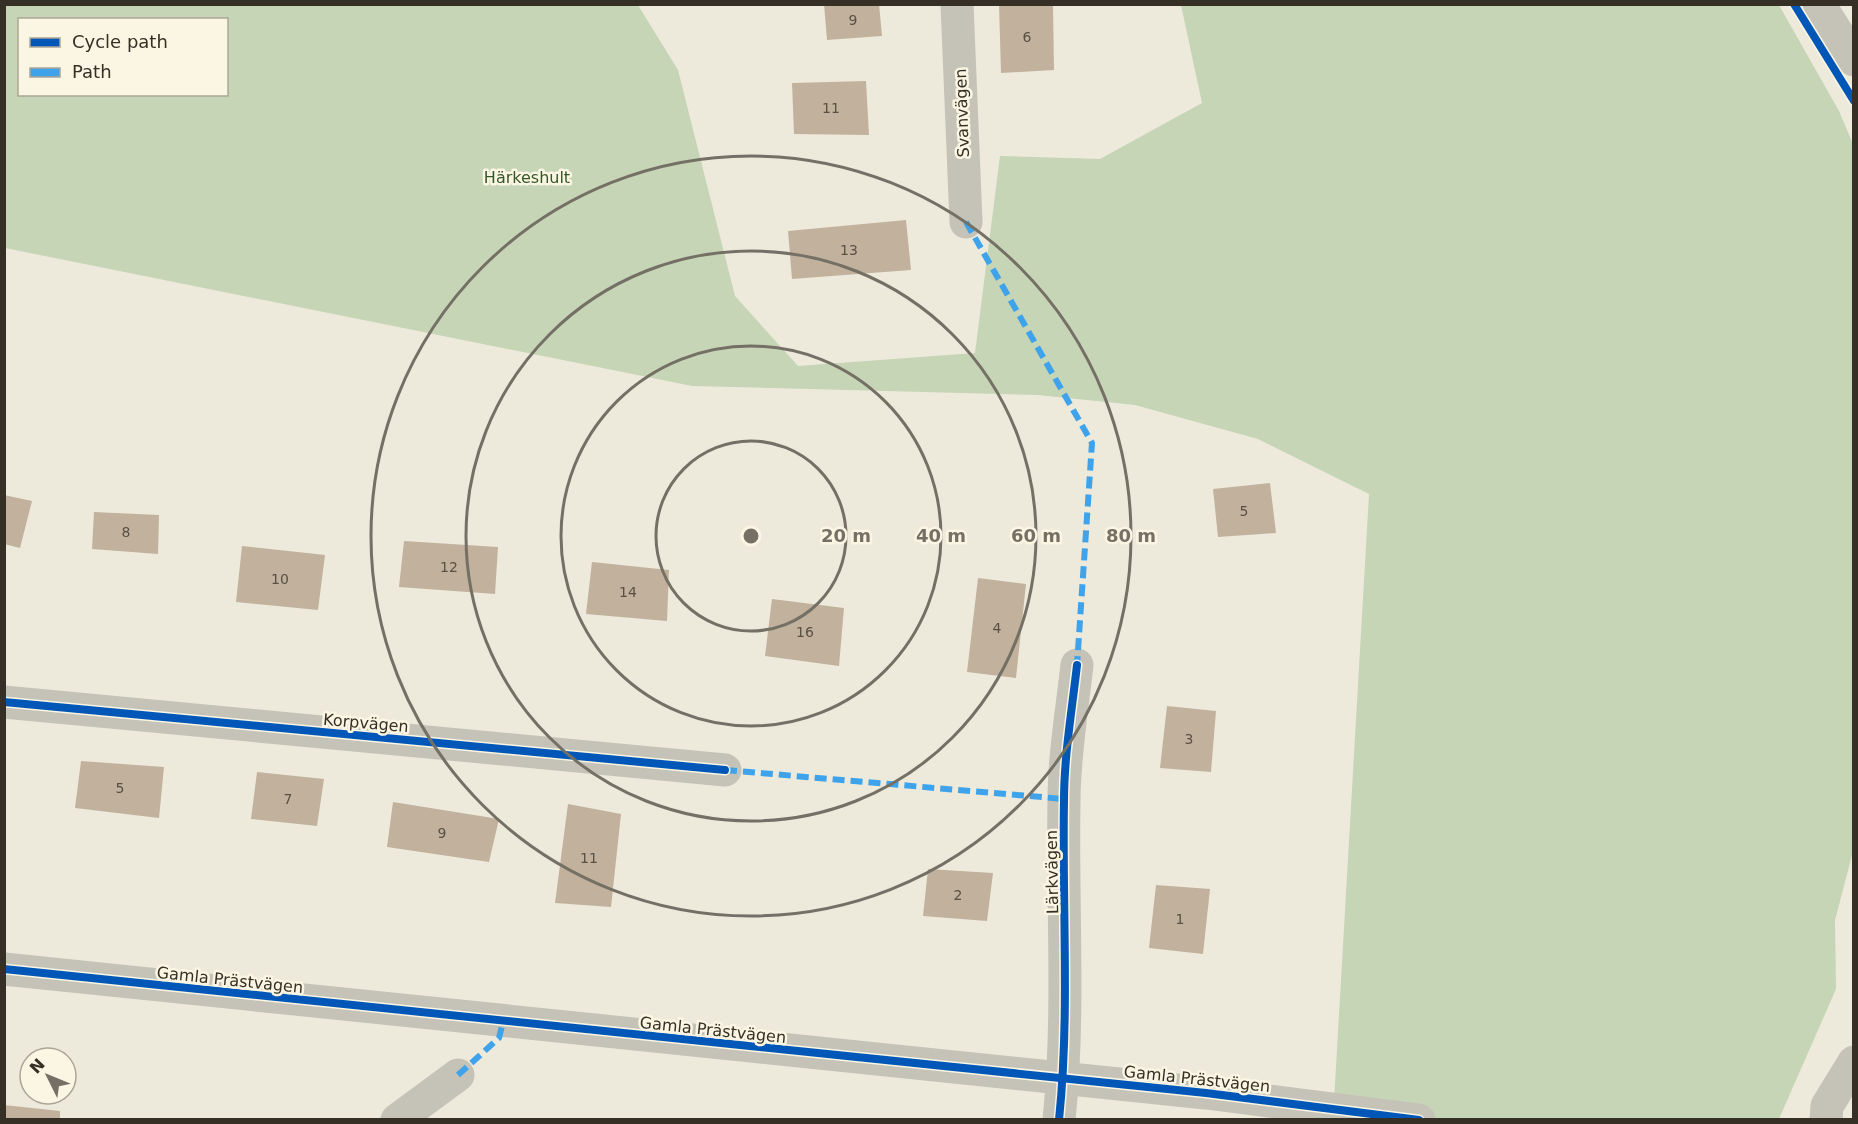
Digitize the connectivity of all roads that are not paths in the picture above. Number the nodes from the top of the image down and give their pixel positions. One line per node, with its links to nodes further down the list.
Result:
1 (957, 4): 4 (street, Svanvägen)
2 (1819, 4): 3 (street)
3 (1854, 60)
4 (966, 222)
5 (1077, 665): 11 (street, Lärkvägen)
6 (4, 702): 7 (street, Korpvägen)
7 (725, 770)
8 (4, 969): 11 (street, Gamla Prästvägen)
9 (1854, 1062): 15 (street)
10 (458, 1075): 12 (street)
11 (1063, 1079): 13 (street, Lärkvägen); 14 (street, Gamla Prästvägen)
12 (397, 1119)
13 (1059, 1119)
14 (1419, 1119)
15 (1826, 1119)

